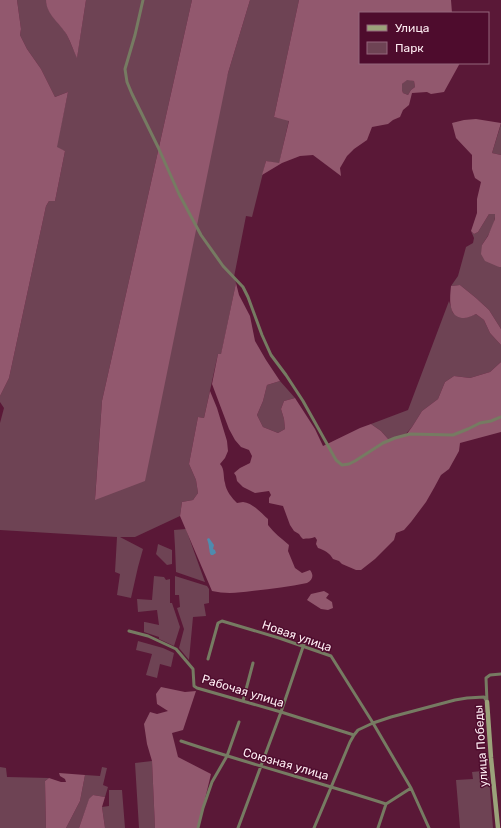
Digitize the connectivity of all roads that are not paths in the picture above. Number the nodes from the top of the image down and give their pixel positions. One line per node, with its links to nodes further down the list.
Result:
1 (143, 0): 2 (street)
2 (501, 417)
3 (129, 631): 9 (street, Рабочая улица)
4 (305, 641): 5 (street)
5 (303, 645): 6 (street, Новая улица); 11 (street); 13 (street, Новая улица)
6 (208, 659)
7 (253, 663): 9 (street)
8 (501, 674): 10 (street, улица Победы)
9 (243, 701): 11 (street, Рабочая улица)
10 (488, 702): 13 (street); 26 (street, улица Победы)
11 (281, 712): 14 (street, Рабочая улица); 17 (street)
12 (239, 722): 16 (street)
13 (373, 723): 14 (street); 19 (street, Новая улица)
14 (354, 735): 18 (street)
15 (181, 741): 16 (street, Союзная улица)
16 (227, 756): 17 (street, Союзная улица); 21 (street)
17 (261, 766): 18 (street, Союзная улица); 22 (street)
18 (331, 786): 20 (street, Союзная улица); 23 (street)
19 (411, 788): 20 (street); 25 (street, Новая улица)
20 (386, 804): 24 (street)
21 (198, 828)
22 (238, 828)
23 (314, 828)
24 (378, 828)
25 (429, 828)
26 (498, 828)

